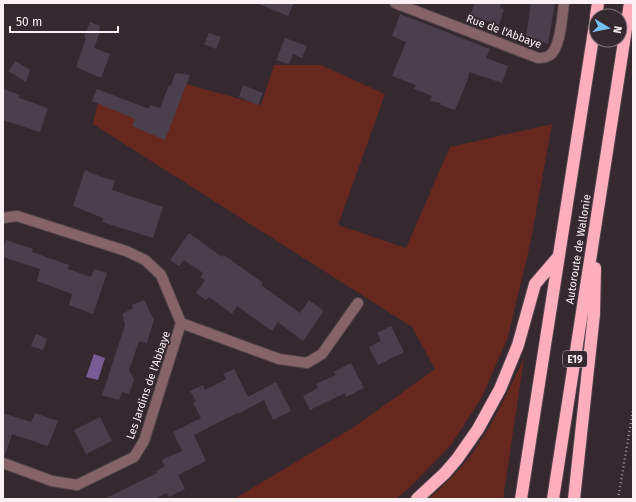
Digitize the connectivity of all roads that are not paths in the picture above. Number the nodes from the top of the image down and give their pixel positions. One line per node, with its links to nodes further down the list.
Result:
1 (395, 3): 2 (street, Rue de l'Abbaye)
2 (564, 3)
3 (630, 3): 6 (highway, Autoroute de Wallonie / E19)
4 (591, 48): 7 (highway, Autoroute de Wallonie)
5 (3, 218): 9 (street, Les Jardins de l'Abbaye)
6 (596, 219): 13 (highway, Autoroute de Wallonie / E19); 14 (highway)
7 (559, 255): 11 (highway); 12 (highway, Autoroute de Wallonie)
8 (358, 303): 9 (street, Les Jardins de l'Abbaye)
9 (181, 323): 10 (street, Les Jardins de l'Abbaye)
10 (3, 463)
11 (417, 499)
12 (521, 499)
13 (553, 499)
14 (574, 499)

